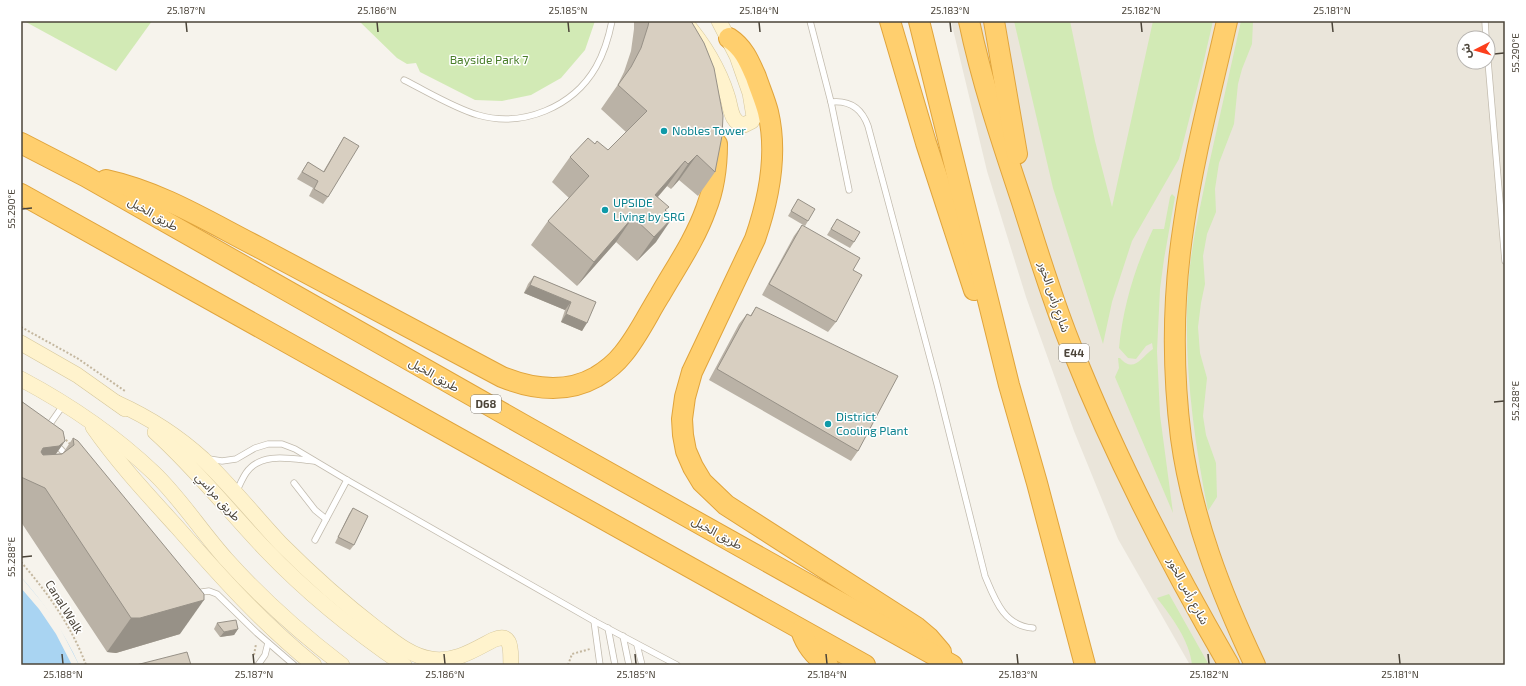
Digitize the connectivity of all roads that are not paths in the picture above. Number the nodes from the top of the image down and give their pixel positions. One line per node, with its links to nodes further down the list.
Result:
1 (668, 21): 16 (highway)
2 (684, 21): 11 (street)
3 (719, 21): 11 (street)
4 (810, 21): 14 (lane)
5 (890, 21): 24 (highway)
6 (918, 21): 24 (highway)
7 (969, 21): 19 (highway, شارع رأس الخور / E44)
8 (994, 21): 19 (highway)
9 (1227, 21): 61 (highway)
10 (612, 22): 13 (lane)
11 (729, 38): 45 (highway)
12 (1489, 70): 20 (lane)
13 (404, 80)
14 (831, 102): 17 (lane); 40 (lane)
15 (21, 143): 16 (highway, طريق الخيل / D68)
16 (85, 176): 45 (highway, طريق الخيل / D68)
17 (849, 190)
18 (21, 194): 41 (highway)
19 (1027, 219): 60 (highway, شارع رأس الخور / E44)
20 (1504, 230): 21 (lane)
21 (1505, 261)
22 (21, 343): 25 (street, طريق مراسي)
23 (21, 379): 26 (street)
24 (1009, 385): 59 (highway)
25 (117, 402): 28 (street); 50 (street, طريق مراسي)
26 (64, 403): 27 (street); 29 (lane)
27 (86, 417): 37 (street); 49 (street)
28 (201, 458): 30 (lane); 33 (street)
29 (70, 459)
30 (316, 461): 31 (lane); 33 (lane)
31 (347, 480): 34 (lane); 38 (lane)
32 (294, 483): 34 (lane)
33 (236, 494): 51 (street)
34 (326, 519): 35 (lane)
35 (315, 540)
36 (190, 593): 37 (lane)
37 (242, 610): 43 (lane); 48 (street)
38 (594, 621): 39 (lane); 52 (lane)
39 (608, 628): 42 (lane); 53 (lane)
40 (1034, 628)
41 (801, 630): 57 (highway); 58 (highway)
42 (623, 636): 44 (lane); 54 (lane)
43 (268, 643): 46 (lane); 47 (lane)
44 (637, 644): 55 (lane); 56 (lane)
45 (949, 663)
46 (258, 665)
47 (293, 665)
48 (314, 665)
49 (342, 665)
50 (404, 665)
51 (511, 665)
52 (600, 665)
53 (615, 665)
54 (629, 665)
55 (642, 665)
56 (676, 665)
57 (828, 665)
58 (865, 665)
59 (1085, 665)
60 (1229, 665)
61 (1255, 665)

